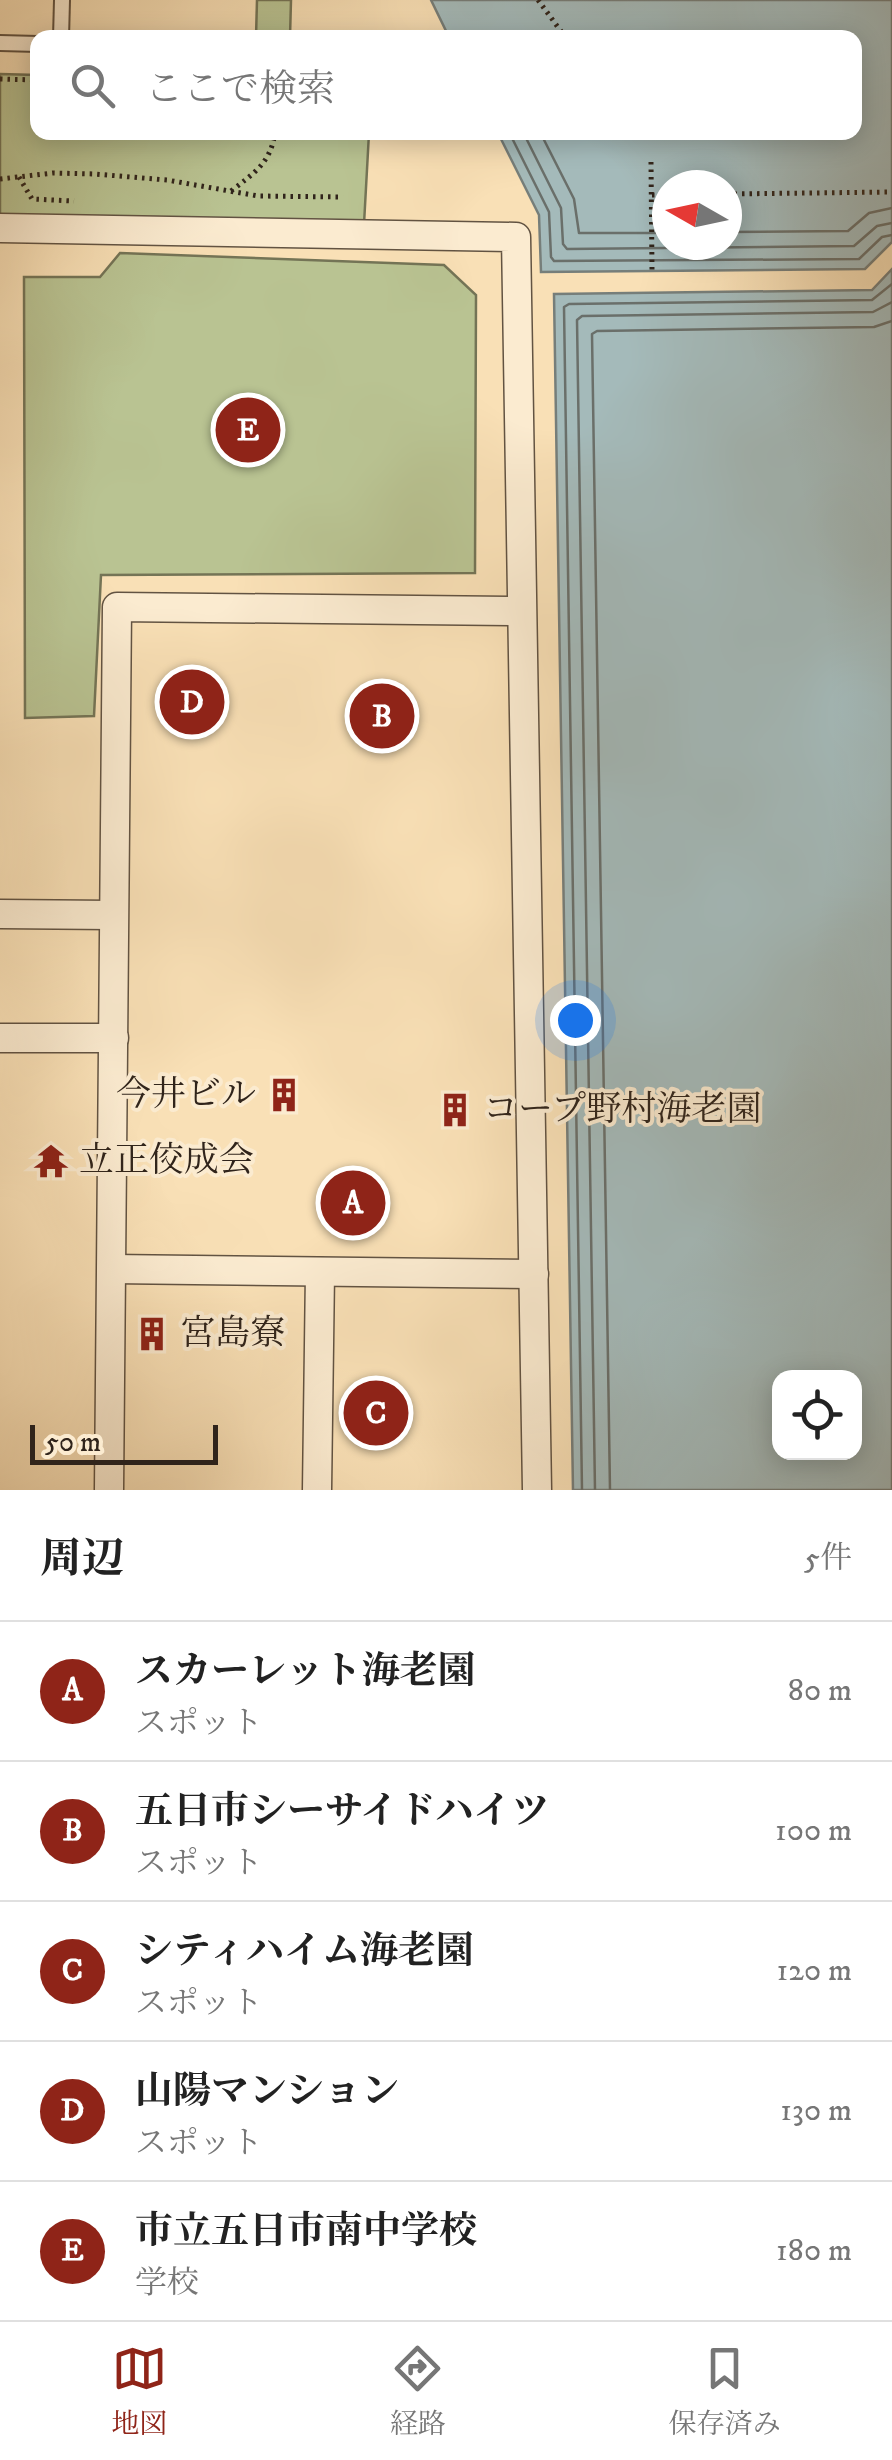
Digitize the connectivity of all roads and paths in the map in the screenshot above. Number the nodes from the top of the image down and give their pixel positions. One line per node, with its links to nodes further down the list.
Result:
1 (62, 0): 3 (lane)
2 (538, 0): 4 (path)
3 (61, 30)
4 (560, 30)
5 (0, 43): 6 (lane)
6 (30, 44)
7 (0, 79): 8 (path)
8 (30, 80)
9 (274, 140): 12 (path)
10 (651, 162): 15 (path)
11 (0, 178): 12 (path)
12 (232, 191): 16 (path)
13 (892, 192): 14 (path)
14 (742, 194)
15 (652, 196)
16 (343, 198)
17 (0, 228): 20 (street)
18 (652, 260): 19 (path)
19 (652, 270)
20 (521, 612): 22 (street); 27 (street)
21 (0, 914): 22 (street)
22 (112, 914): 24 (street)
23 (0, 1038): 24 (street)
24 (114, 1038): 25 (street)
25 (112, 1269): 26 (street); 28 (street)
26 (320, 1272): 27 (street); 29 (street)
27 (534, 1274): 30 (street)
28 (109, 1490)
29 (318, 1490)
30 (537, 1490)

